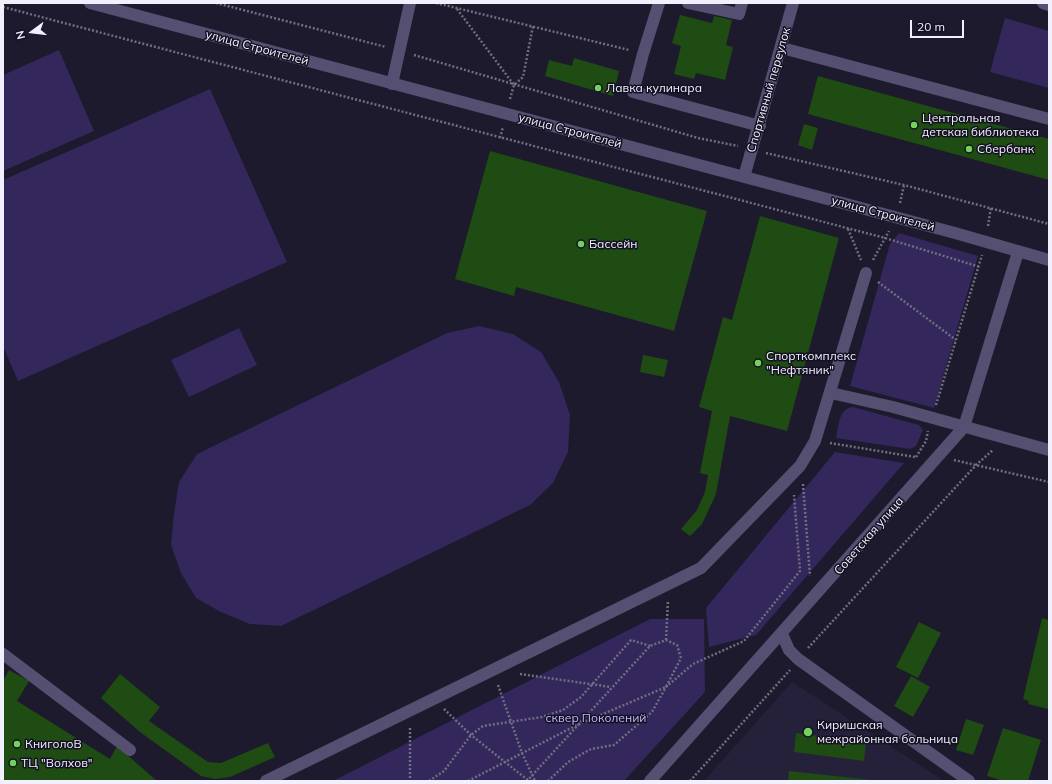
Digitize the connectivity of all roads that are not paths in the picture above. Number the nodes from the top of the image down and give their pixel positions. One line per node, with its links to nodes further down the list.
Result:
1 (90, 3): 10 (street, улица Строителей)
2 (410, 3): 10 (street)
3 (659, 3): 12 (street)
4 (688, 3): 5 (street)
5 (742, 3)
6 (793, 3): 9 (street, Спортивный переулок)
7 (1043, 3): 8 (street)
8 (1049, 5)
9 (782, 48): 11 (street); 12 (street, Спортивный переулок)
10 (392, 84): 13 (street, улица Строителей)
11 (1049, 119)
12 (760, 126): 13 (street, Спортивный переулок)
13 (744, 177): 14 (street, улица Строителей)
14 (1018, 252): 15 (street, улица Строителей); 18 (street, Советская улица)
15 (1049, 260)
16 (866, 273): 17 (street)
17 (831, 393): 18 (street); 23 (street)
18 (964, 426): 19 (street); 20 (street, Советская улица)
19 (1049, 450)
20 (782, 634): 24 (street, Советская улица); 25 (street)
21 (3, 654): 22 (street)
22 (130, 750)
23 (266, 781)
24 (650, 781)
25 (969, 781)

